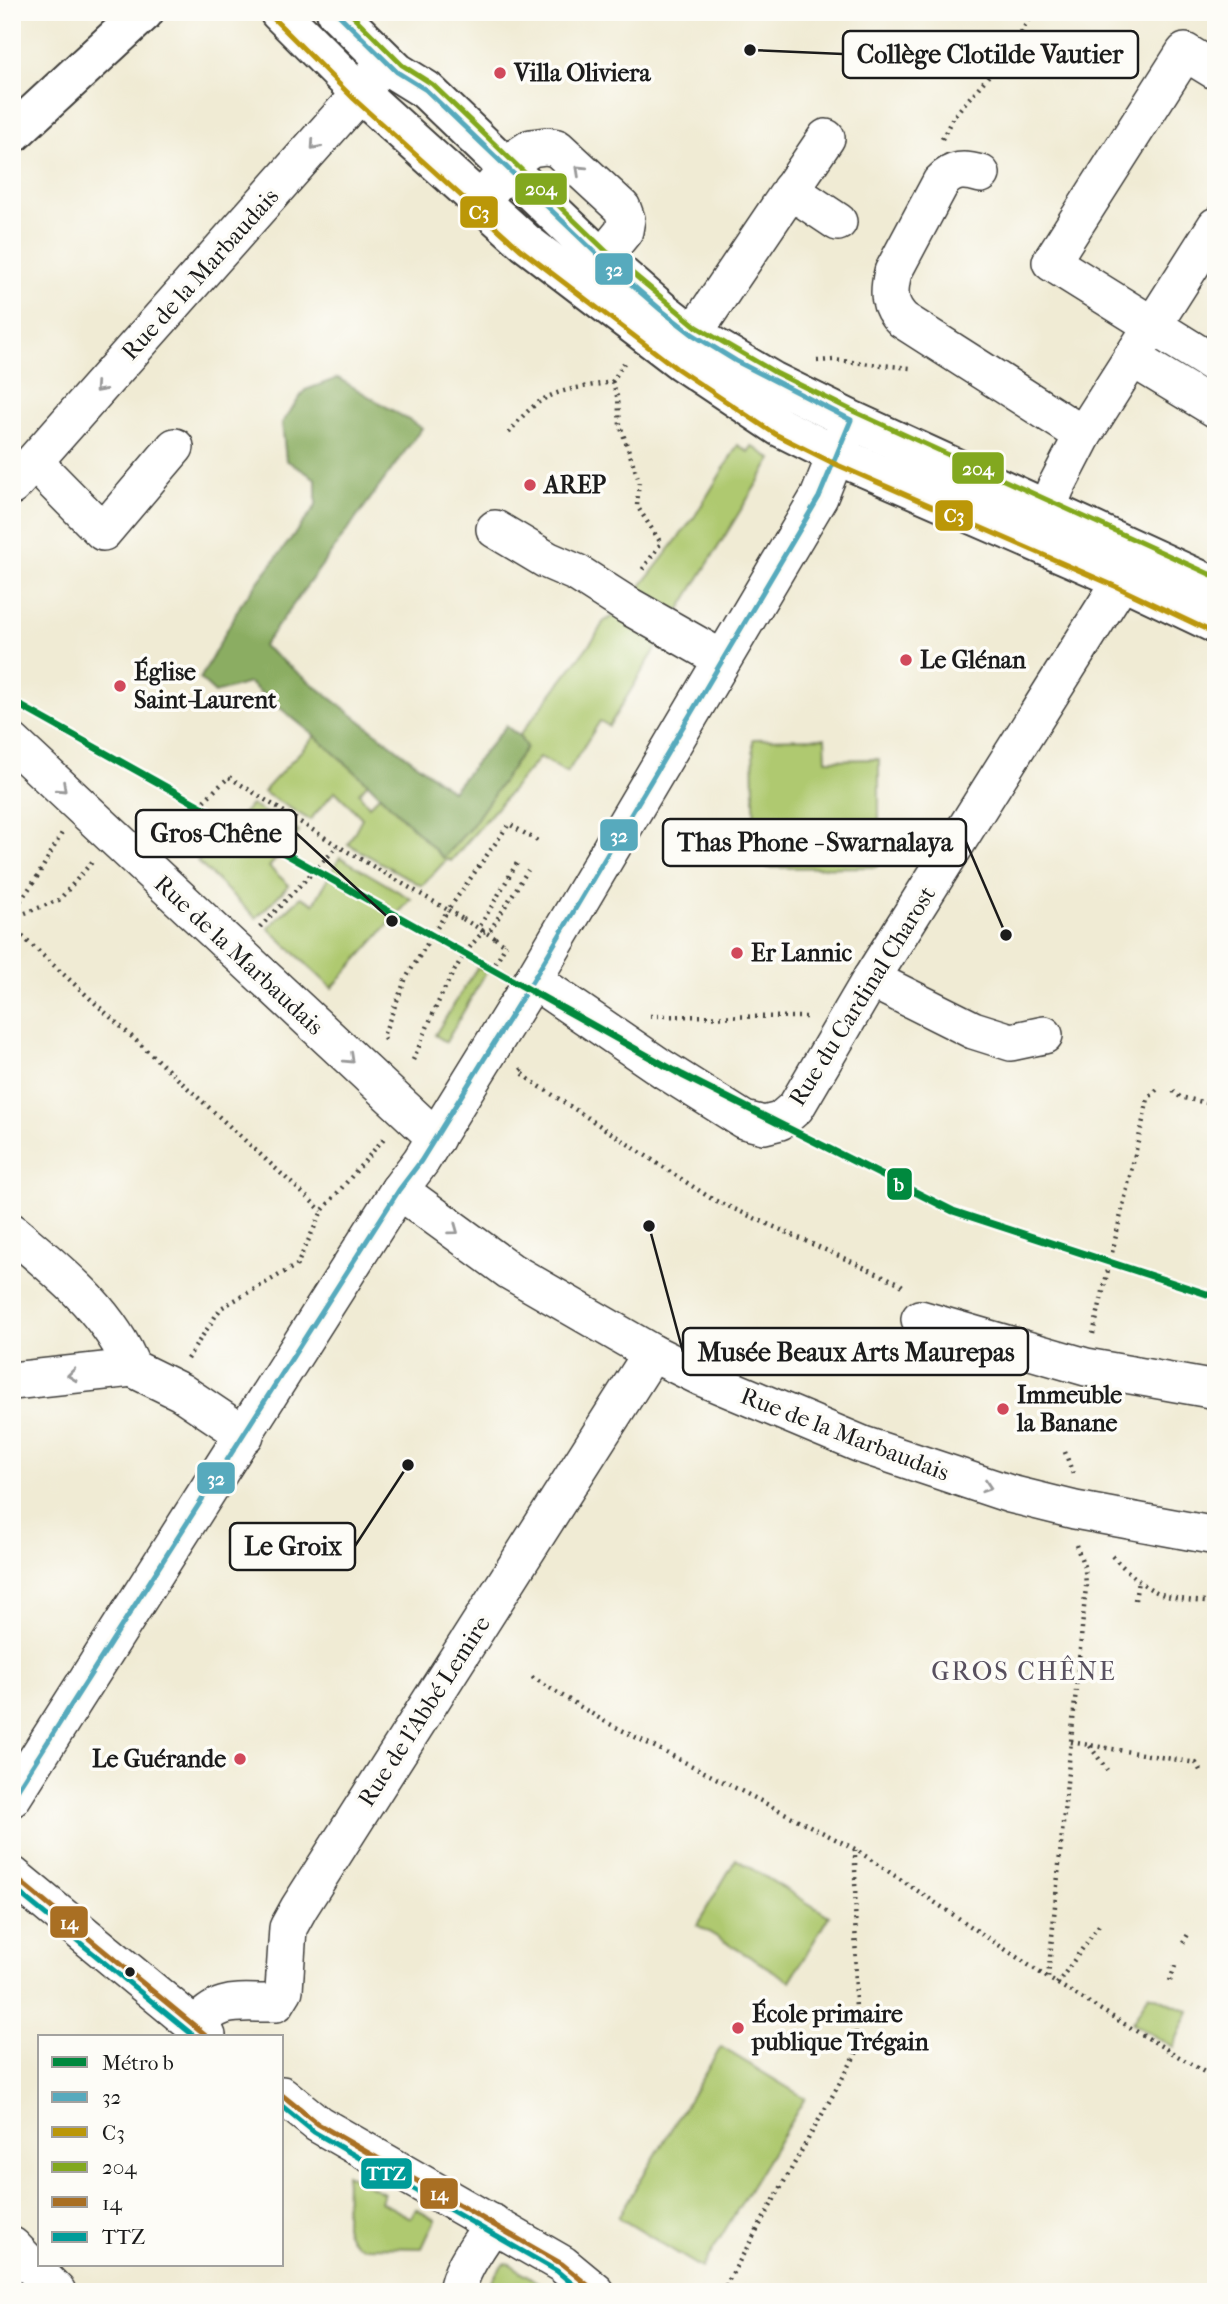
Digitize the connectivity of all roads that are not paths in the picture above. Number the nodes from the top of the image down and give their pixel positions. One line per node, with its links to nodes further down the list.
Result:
1 (144, 12): 7 (main road)
2 (279, 12): 6 (main road)
3 (336, 12): 4 (main road)
4 (385, 61): 6 (street, Rue de la Marbaudais); 9 (main road)
5 (1216, 71): 16 (street)
6 (360, 93): 12 (main road); 25 (street, Rue de la Marbaudais, one-way to 25)
7 (12, 134)
8 (826, 138): 11 (street)
9 (507, 167): 12 (street); 15 (main road); 15 (street, one-way to 9)
10 (981, 174): 22 (street)
11 (790, 190): 13 (street); 17 (street)
12 (479, 203): 15 (main road)
13 (838, 222)
14 (1216, 226): 16 (street)
15 (590, 272): 17 (main road)
16 (1153, 325): 18 (street); 19 (street)
17 (684, 346): 21 (main road); 24 (main road)
18 (1132, 358): 20 (street); 22 (street)
19 (1216, 365)
20 (1216, 409)
21 (851, 420): 24 (street); 26 (main road)
22 (1083, 435): 26 (street)
23 (175, 447): 25 (street)
24 (836, 455): 26 (main road); 31 (street)
25 (23, 474)
26 (1041, 525): 28 (main road)
27 (495, 529): 31 (street)
28 (1127, 564): 29 (main road); 30 (main road); 34 (street, Rue du Cardinal Charost)
29 (1216, 587)
30 (1216, 624)
31 (722, 659): 33 (street)
32 (12, 742): 36 (street, Rue de la Marbaudais, one-way to 36)
33 (524, 965): 34 (street, Rue du Cardinal Charost); 36 (street)
34 (871, 979): 35 (street)
35 (1044, 1035)
36 (436, 1138): 37 (street)
37 (399, 1189): 40 (street, Rue de la Marbaudais, one-way to 40); 44 (street)
38 (12, 1232): 41 (street)
39 (920, 1319): 43 (street)
40 (652, 1353): 45 (street, Rue de la Marbaudais, one-way to 45); 48 (street, Rue de l'Abbé Lemire)
41 (132, 1368): 42 (street, one-way to 42); 44 (street)
42 (12, 1381)
43 (1216, 1390)
44 (245, 1435): 46 (street)
45 (1216, 1536)
46 (12, 1798)
47 (12, 1875): 48 (street)
48 (201, 2032)
49 (284, 2097): 50 (street)
50 (493, 2223): 53 (street); 54 (street)
51 (12, 2246): 52 (street)
52 (57, 2292)
53 (457, 2292)
54 (596, 2292)

